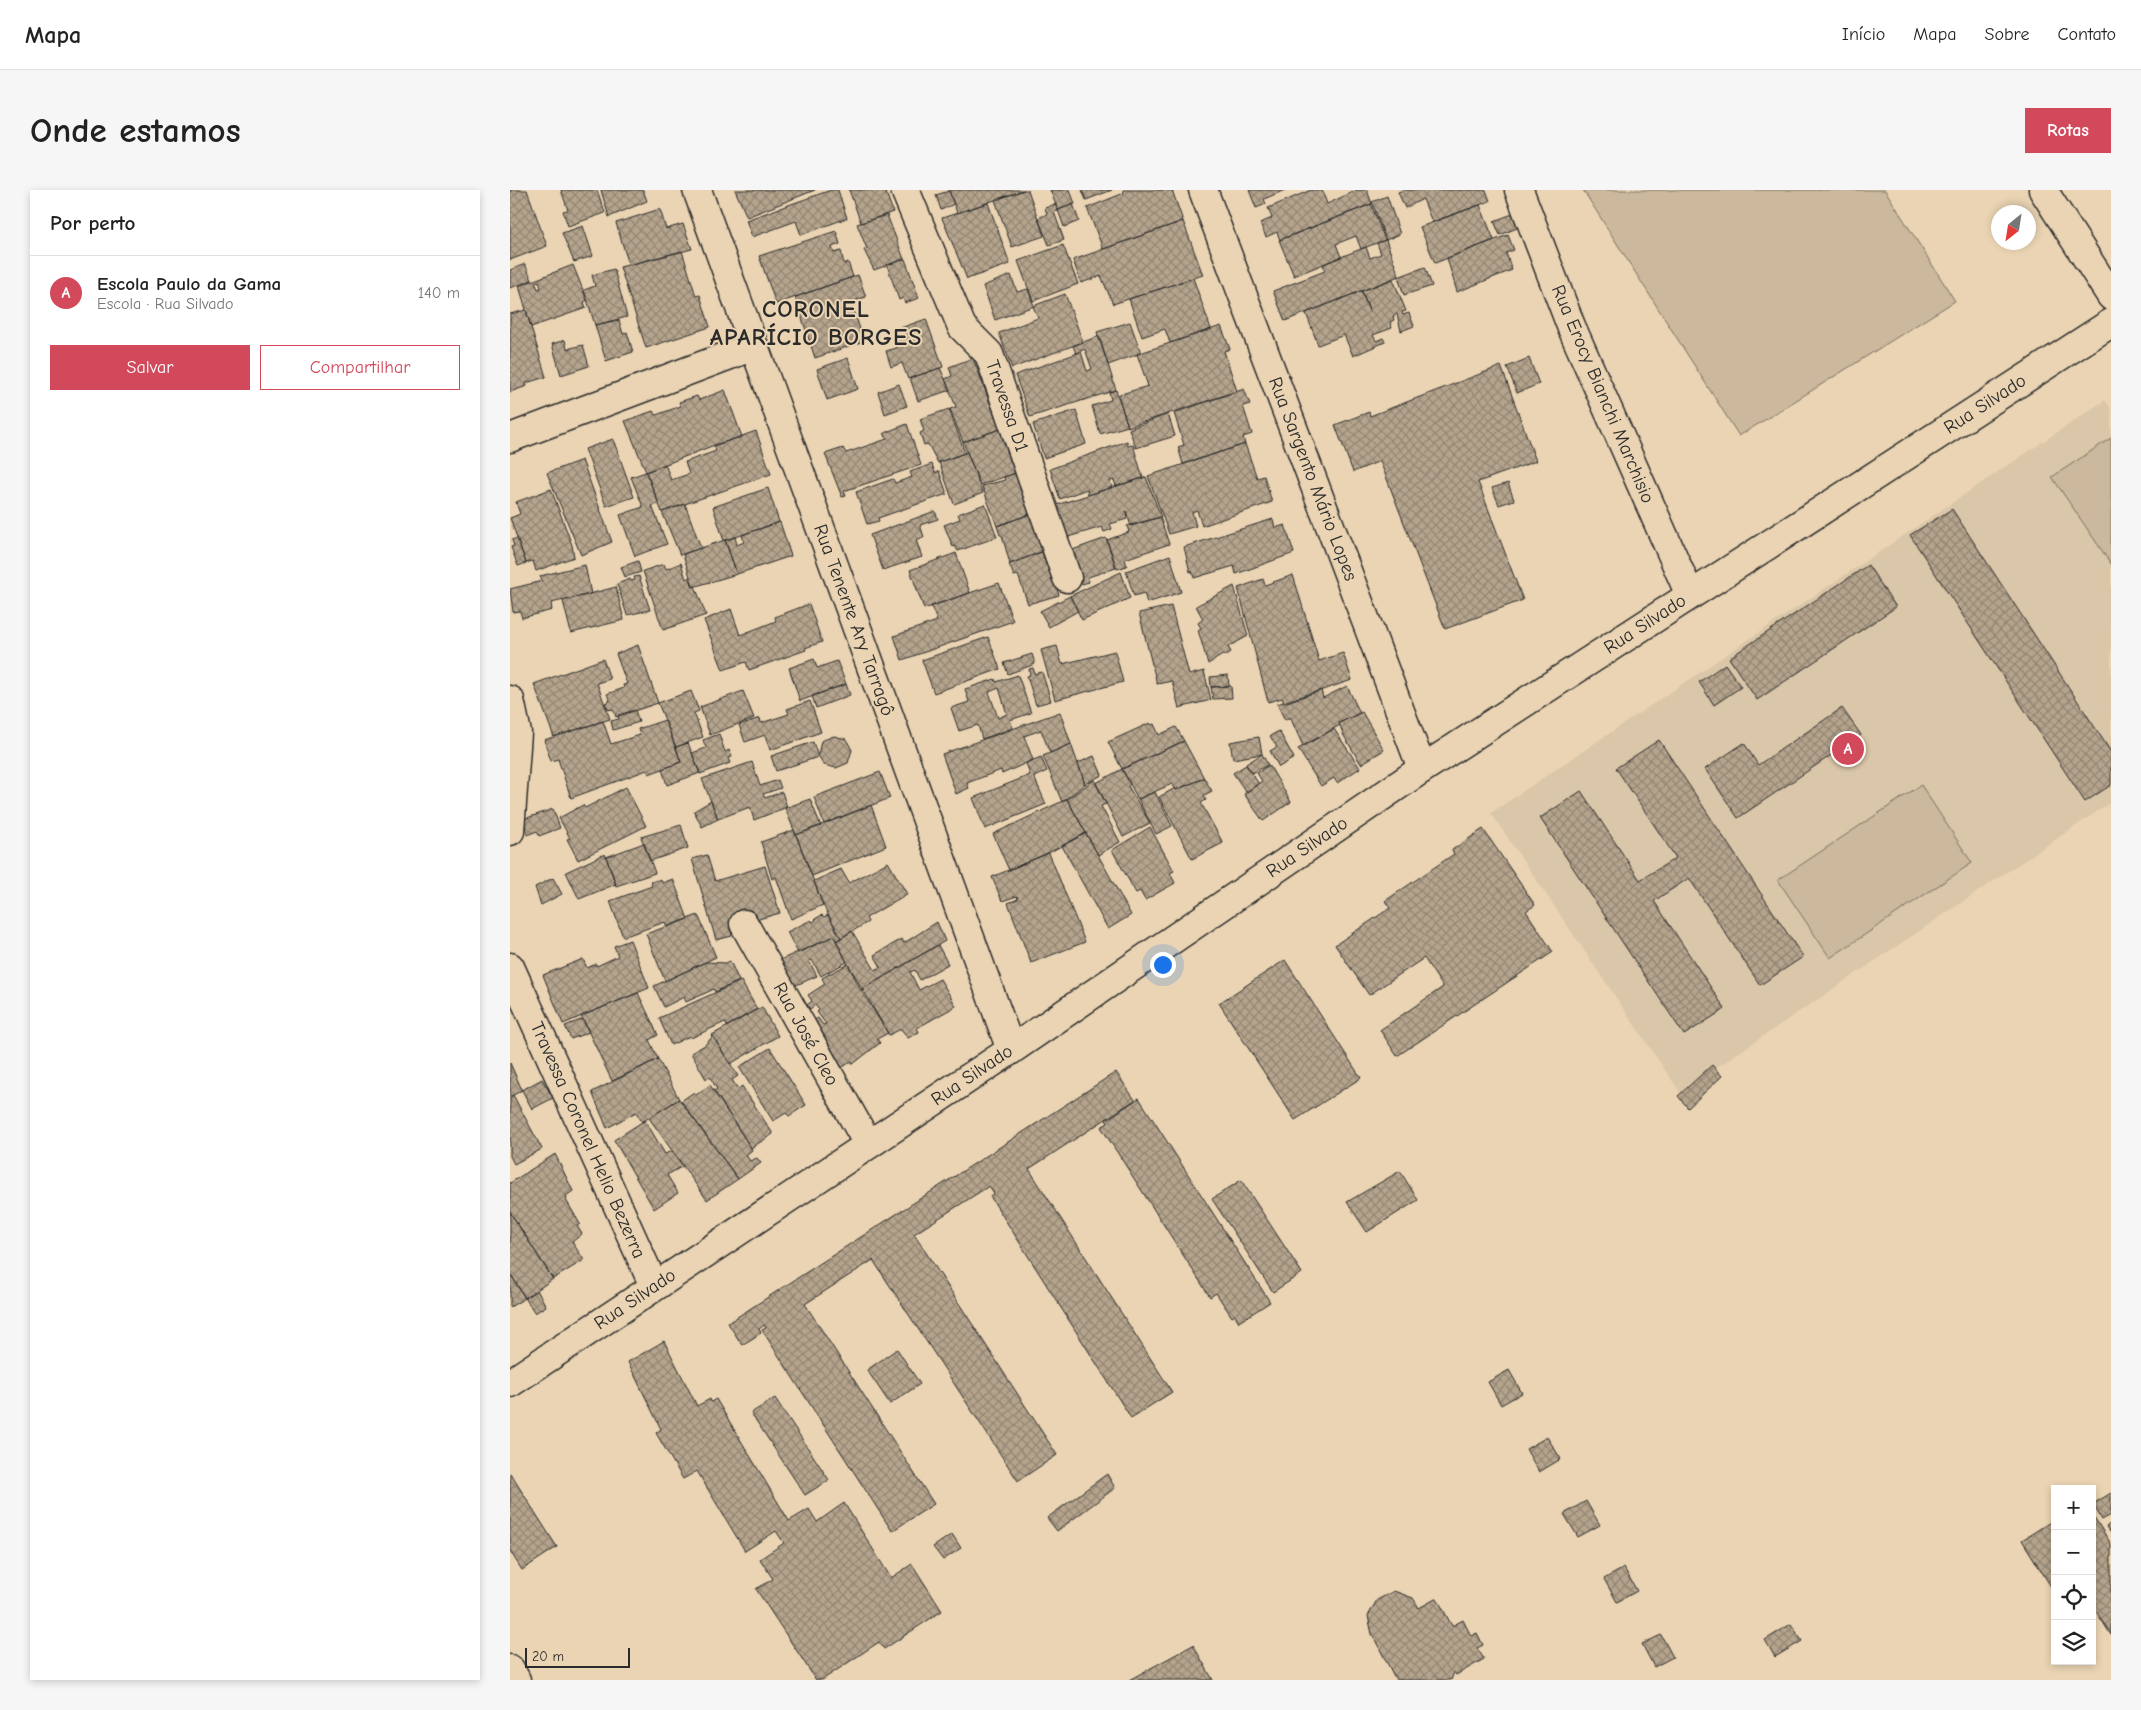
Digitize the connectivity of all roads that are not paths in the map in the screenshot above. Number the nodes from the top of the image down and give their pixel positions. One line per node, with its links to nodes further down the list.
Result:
1 (697, 190): 8 (street, Rua Tenente Ary Tarragô)
2 (905, 190): 10 (street, Travessa D1)
3 (1203, 190): 13 (street, Rua Sargento Mário Lopes)
4 (1519, 190): 11 (street, Rua Erocy Bianchi Marchisio)
5 (2043, 190): 6 (street)
6 (2111, 296)
7 (2111, 323): 11 (street, Rua Silvado)
8 (754, 346): 9 (street); 17 (street, Rua Tenente Ary Tarragô)
9 (510, 438)
10 (1067, 578)
11 (1690, 595): 13 (street, Rua Silvado)
12 (510, 700): 14 (street)
13 (1422, 769): 17 (street, Rua Silvado)
14 (510, 831)
15 (744, 924): 18 (street, Rua José Cleo)
16 (510, 967): 19 (street, Travessa Coronel Helio Bezerra)
17 (1011, 1050): 18 (street, Rua Silvado)
18 (868, 1144): 19 (street, Rua Silvado)
19 (654, 1286): 20 (street, Rua Silvado)
20 (510, 1383)
21 (510, 1669): 22 (street)
22 (516, 1680)

